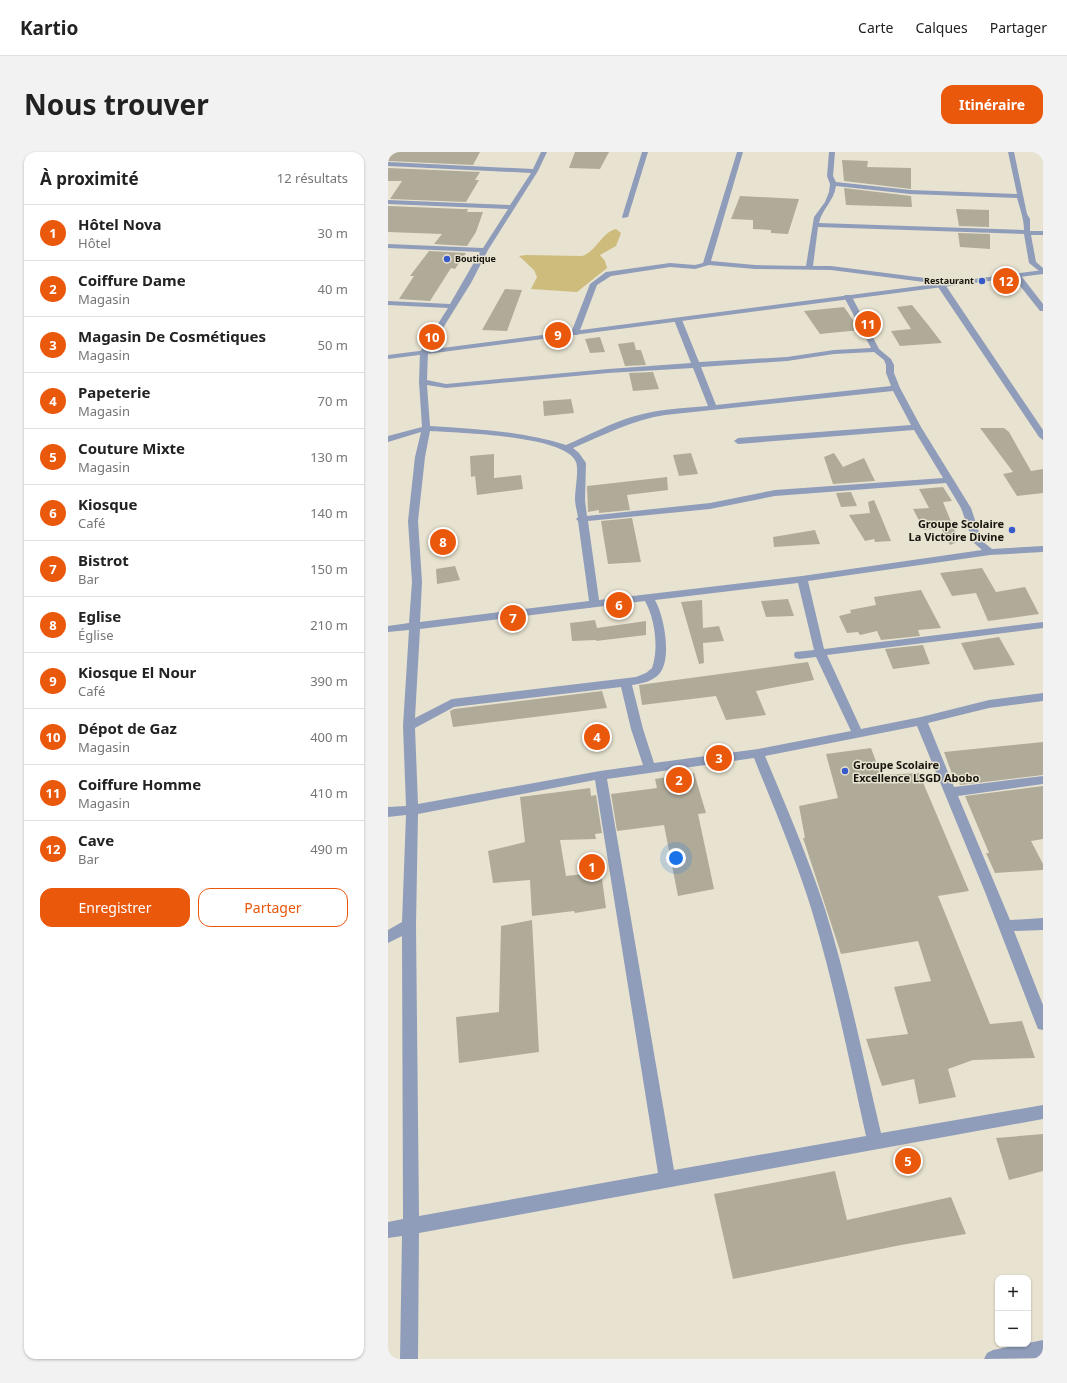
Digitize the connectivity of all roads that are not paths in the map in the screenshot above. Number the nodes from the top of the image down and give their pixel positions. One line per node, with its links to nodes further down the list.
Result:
1 (544, 152): 7 (street)
2 (645, 152): 12 (street)
3 (740, 152): 18 (street)
4 (832, 152): 8 (street)
5 (1011, 152): 9 (street)
6 (388, 164): 7 (street)
7 (535, 171): 11 (street)
8 (833, 184): 9 (street); 13 (street)
9 (1021, 196): 14 (street)
10 (388, 202): 11 (street)
11 (513, 207): 17 (street)
12 (625, 217)
13 (815, 225): 14 (street); 19 (street)
14 (1027, 233): 15 (street); 20 (street)
15 (1043, 233)
16 (388, 246): 17 (street)
17 (485, 250): 25 (street)
18 (708, 263): 19 (street); 28 (street)
19 (809, 267): 22 (street)
20 (1043, 272): 21 (street)
21 (1016, 275): 22 (street); 26 (street)
22 (941, 285): 23 (street); 38 (street)
23 (848, 297): 27 (street); 29 (street)
24 (388, 303): 25 (street)
25 (453, 306): 30 (street)
26 (1043, 309)
27 (678, 320): 28 (street); 32 (street)
28 (575, 333): 30 (street)
29 (876, 350): 32 (street); 34 (street)
30 (424, 352): 31 (street); 33 (street)
31 (388, 357)
32 (696, 366): 33 (street); 35 (street)
33 (423, 382): 37 (street)
34 (896, 388): 35 (street); 36 (street)
35 (713, 408): 41 (street)
36 (917, 427): 40 (street); 42 (street)
37 (426, 428): 39 (street); 41 (street); 49 (street)
38 (1043, 437)
39 (388, 439)
40 (738, 441)
41 (567, 448): 43 (street)
42 (950, 480): 43 (street); 45 (street)
43 (581, 519): 48 (street)
44 (1043, 550): 45 (street)
45 (990, 552): 46 (street)
46 (802, 579): 47 (street); 52 (street)
47 (648, 597): 48 (street); 54 (street)
48 (594, 603): 49 (street)
49 (416, 625): 51 (street); 57 (street)
50 (1043, 625): 52 (street)
51 (388, 629)
52 (820, 653): 53 (street); 58 (street)
53 (799, 655)
54 (626, 682): 57 (street); 60 (street)
55 (1043, 697): 56 (street)
56 (921, 721): 58 (street); 63 (street)
57 (409, 726): 64 (street)
58 (858, 734): 59 (street)
59 (758, 753): 60 (street); 72 (street)
60 (650, 768): 61 (street)
61 (600, 775): 64 (street); 73 (street)
62 (1043, 780): 63 (street)
63 (950, 792): 68 (street)
64 (412, 810): 65 (street); 67 (street)
65 (388, 812)
66 (1043, 924): 68 (street)
67 (409, 925): 69 (street); 74 (street)
68 (1005, 926): 70 (street)
69 (388, 938)
70 (1043, 1024)
71 (1043, 1112): 72 (street)
72 (875, 1143): 73 (street)
73 (666, 1179): 74 (street)
74 (411, 1226): 75 (street); 77 (street)
75 (388, 1230)
76 (1043, 1349): 78 (street)
77 (409, 1359)
78 (993, 1359)

